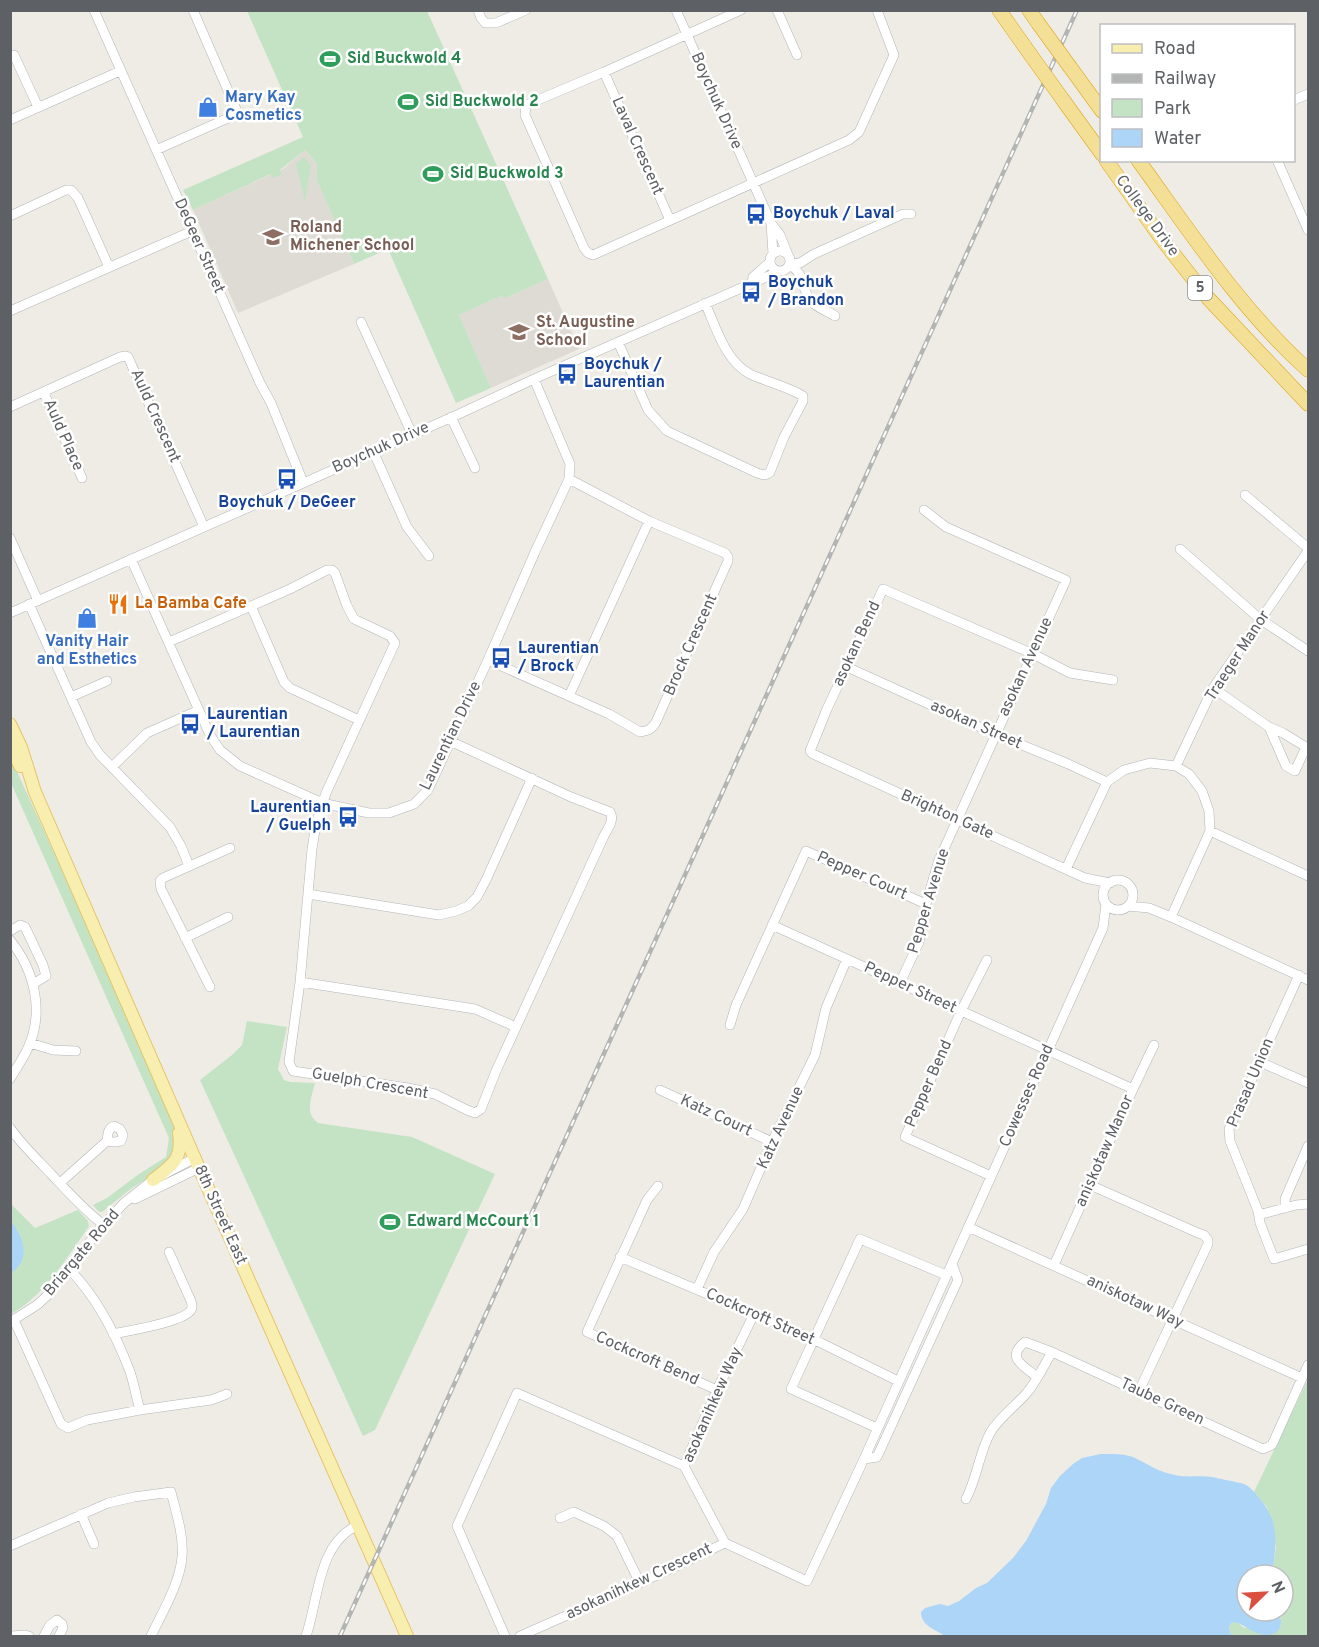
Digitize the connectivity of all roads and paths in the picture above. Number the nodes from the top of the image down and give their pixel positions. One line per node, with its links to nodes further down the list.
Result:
1 (94, 10): 14 (street, DeGeer Street)
2 (193, 10): 19 (street)
3 (478, 10): 4 (street)
4 (526, 10)
5 (676, 10): 11 (street, Boychuk Drive)
6 (741, 10): 11 (street)
7 (777, 10): 13 (street)
8 (877, 10): 24 (street)
9 (999, 10): 20 (highway, bridge)
10 (1029, 10): 17 (highway, bridge)
11 (687, 35): 15 (street); 24 (street, Boychuk Drive)
12 (14, 55): 16 (street)
13 (797, 55)
14 (120, 71): 16 (street); 19 (street, DeGeer Street)
15 (604, 72): 27 (street, Laval Crescent); 27 (street)
16 (38, 107): 18 (street)
17 (1100, 110)
18 (10, 120)
19 (156, 150): 30 (street, DeGeer Street)
20 (1100, 153)
21 (1107, 162): 43 (highway, College Drive / 5)
22 (1139, 162): 40 (highway, College Drive / 5)
23 (1278, 162): 29 (street)
24 (753, 184): 27 (street); 28 (street, Boychuk Drive)
25 (911, 214): 32 (street)
26 (10, 216): 33 (street)
27 (670, 220)
28 (771, 224): 31 (street, Boychuk Drive); 32 (street, Boychuk Drive)
29 (1308, 230)
30 (192, 231): 33 (street); 51 (street, DeGeer Street)
31 (771, 258): 32 (street); 32 (street); 34 (street, Boychuk Drive)
32 (787, 263): 34 (street, Boychuk Drive); 37 (street)
33 (109, 267): 36 (street)
34 (752, 283): 35 (street, Boychuk Drive)
35 (705, 303): 39 (street, Boychuk Drive); 39 (street)
36 (10, 311)
37 (836, 316)
38 (361, 322): 46 (street)
39 (618, 342): 41 (street, Boychuk Drive)
40 (1308, 370)
41 (534, 379): 45 (street, Boychuk Drive); 50 (street)
42 (44, 393): 44 (street, Auld Crescent); 49 (street, Auld Place); 55 (street, Auld Crescent)
43 (1308, 404)
44 (10, 407)
45 (452, 417): 46 (street, Boychuk Drive); 48 (street)
46 (412, 434): 47 (street, Boychuk Drive)
47 (373, 451): 51 (street, Boychuk Drive); 59 (street)
48 (474, 468)
49 (82, 478)
50 (569, 479): 54 (street, Brock Crescent); 68 (street, Laurentian Drive)
51 (303, 482): 55 (street, Boychuk Drive)
52 (1245, 495): 58 (street, Traeger Manor)
53 (924, 510): 67 (street, asokan Avenue)
54 (649, 521): 73 (street); 73 (street, Brock Crescent)
55 (204, 527): 60 (street, Boychuk Drive)
56 (10, 538): 61 (street)
57 (1180, 549): 64 (street)
58 (1308, 550): 64 (street, Traeger Manor)
59 (429, 556)
60 (131, 560): 61 (street, Boychuk Drive); 65 (street, Laurentian Drive)
61 (34, 602): 63 (street, Boychuk Drive); 74 (street)
62 (251, 606): 65 (street); 76 (street); 76 (street, Guelph Crescent)
63 (10, 613)
64 (1260, 619): 66 (street); 72 (street, Traeger Manor)
65 (169, 642): 75 (street, Laurentian Drive)
66 (1308, 651)
67 (1032, 654): 69 (street, asokan Bend); 70 (street); 79 (street, asokan Avenue)
68 (488, 660): 73 (street, Brock Crescent); 80 (street, Laurentian Drive)
69 (847, 667): 79 (street, asokan Street); 82 (street, asokan Bend)
70 (1113, 680)
71 (107, 681): 74 (street)
72 (1213, 688): 78 (street); 83 (street, Traeger Manor)
73 (569, 696)
74 (71, 697): 84 (street)
75 (199, 711): 84 (street); 88 (street, Laurentian Drive)
76 (359, 720): 88 (street, Guelph Crescent)
77 (10, 724): 87 (main road, 8th Street East)
78 (1269, 727): 78 (street)
79 (995, 734): 86 (street, asokan Street); 89 (street, asokan Avenue)
80 (450, 741): 85 (street, Guelph Crescent); 88 (street, Laurentian Drive)
81 (10, 745): 87 (main road, 8th Street East)
82 (810, 751): 89 (street, Brighton Gate)
83 (1176, 766): 86 (street); 90 (street)
84 (112, 767): 92 (street)
85 (532, 778): 98 (street); 119 (street, Guelph Crescent)
86 (1107, 782): 93 (street)
87 (35, 792): 129 (main road, 8th Street East)
88 (323, 802): 98 (street, Guelph Crescent)
89 (958, 820): 93 (street, Brighton Gate); 100 (street, Pepper Avenue)
90 (1210, 831): 94 (street); 104 (street)
91 (230, 848): 92 (street)
92 (189, 866): 108 (street)
93 (1066, 869): 95 (street, Brighton Gate)
94 (1308, 876)
95 (1085, 878): 96 (street, Brighton Gate); 99 (street, Brighton Gate)
96 (1110, 883): 97 (street); 99 (street)
97 (1132, 893): 101 (street); 102 (street)
98 (308, 894): 113 (street, Guelph Crescent)
99 (1104, 899): 101 (street); 106 (street, Cowesses Road)
100 (927, 904): 105 (street, Pepper Court); 114 (street, Pepper Avenue)
101 (1123, 908): 102 (street); 106 (street, Cowesses Road)
102 (1149, 908): 104 (street)
103 (228, 917): 108 (street)
104 (1171, 917): 112 (street)
105 (772, 926): 110 (street, Pepper Street); 118 (street)
106 (1103, 928): 122 (street, Cowesses Road)
107 (10, 931): 115 (street)
108 (185, 938): 116 (street)
109 (10, 940): 115 (street)
110 (847, 959): 114 (street, Pepper Street); 132 (street, Katz Avenue)
111 (987, 960): 117 (street)
112 (1304, 978): 124 (street, Prasad Union)
113 (300, 982): 119 (street); 119 (street, Guelph Crescent)
114 (900, 983): 117 (street, Pepper Street)
115 (33, 984): 120 (street)
116 (210, 987)
117 (961, 1011): 122 (street, Pepper Street); 135 (street, Pepper Bend)
118 (730, 1025)
119 (516, 1027)
120 (30, 1043): 123 (street); 125 (street)
121 (1154, 1045): 127 (street)
122 (1047, 1050): 127 (street, aniskotaw Manor); 135 (street, Cowesses Road)
123 (76, 1051)
124 (1260, 1062): 126 (street); 143 (street, Prasad Union)
125 (10, 1079)
126 (1308, 1083)
127 (1133, 1089): 138 (street, aniskotaw Manor)
128 (660, 1090): 132 (street, Katz Court)
129 (170, 1103): 134 (main road, 8th Street East); 136 (main road)
130 (10, 1128): 137 (street)
131 (107, 1141): 137 (street)
132 (772, 1142): 153 (street, Katz Avenue)
133 (1308, 1146): 142 (street)
134 (197, 1163): 136 (street, Briargate Road); 140 (street, Briargate Road); 174 (main road, 8th Street East)
135 (991, 1176): 145 (street, Cowesses Road)
136 (153, 1180): 140 (street, Briargate Road)
137 (60, 1183): 144 (street)
138 (1090, 1185): 150 (street, aniskotaw Manor); 155 (street)
139 (658, 1186): 148 (street)
140 (124, 1203): 144 (street, Briargate Road)
141 (1308, 1204): 142 (street)
142 (1285, 1208): 143 (street)
143 (1258, 1211): 146 (street, Prasad Union)
144 (104, 1224): 151 (street, Briargate Road)
145 (968, 1227): 149 (street, Cowesses Road); 150 (street, aniskotaw Way)
146 (1308, 1249)
147 (169, 1252): 157 (street)
148 (620, 1257): 153 (street, Cockcroft Street); 164 (street, Cockcroft Bend)
149 (952, 1264): 152 (street, Cowesses Road); 169 (street, Cowesses Road)
150 (1054, 1265): 155 (street, aniskotaw Way)
151 (69, 1269): 156 (street, Briargate Road); 157 (street)
152 (946, 1275): 158 (street); 163 (street, Cowesses Road)
153 (697, 1289): 154 (street, Cockcroft Street)
154 (754, 1314): 158 (street, Cockcroft Street); 164 (street, asokanihkew Way)
155 (1173, 1319): 162 (street, aniskotaw Way); 165 (street)
156 (12, 1321): 167 (street)
157 (113, 1334): 167 (street)
158 (813, 1340): 163 (street, Cockcroft Street); 168 (street)
159 (1052, 1352): 161 (street); 161 (street, Taube Green); 165 (street, Taube Green)
160 (1308, 1365): 162 (street)
161 (1037, 1377): 171 (street)
162 (1302, 1378): 165 (street, Taube Green)
163 (898, 1381): 168 (street, Cowesses Road)
164 (717, 1390): 170 (street, asokanihkew Way)
165 (1139, 1392)
166 (227, 1394): 167 (street)
167 (140, 1410)
168 (877, 1428): 169 (street, Cowesses Road)
169 (864, 1459): 175 (street, Cowesses Road)
170 (684, 1466): 175 (street, asokanihkew Way); 186 (street)
171 (966, 1499)
172 (81, 1514): 176 (street); 177 (street); 183 (street)
173 (560, 1518): 178 (street)
174 (357, 1525): 184 (street); 185 (main road, 8th Street East)
175 (725, 1543): 178 (street, asokanihkew Crescent)
176 (94, 1544)
177 (10, 1546)
178 (640, 1583): 187 (street, asokanihkew Crescent)
179 (12, 1636): 180 (street)
180 (29, 1636)
181 (44, 1636): 182 (street)
182 (59, 1636)
183 (151, 1636)
184 (306, 1636)
185 (407, 1636)
186 (505, 1636)
187 (520, 1636)

